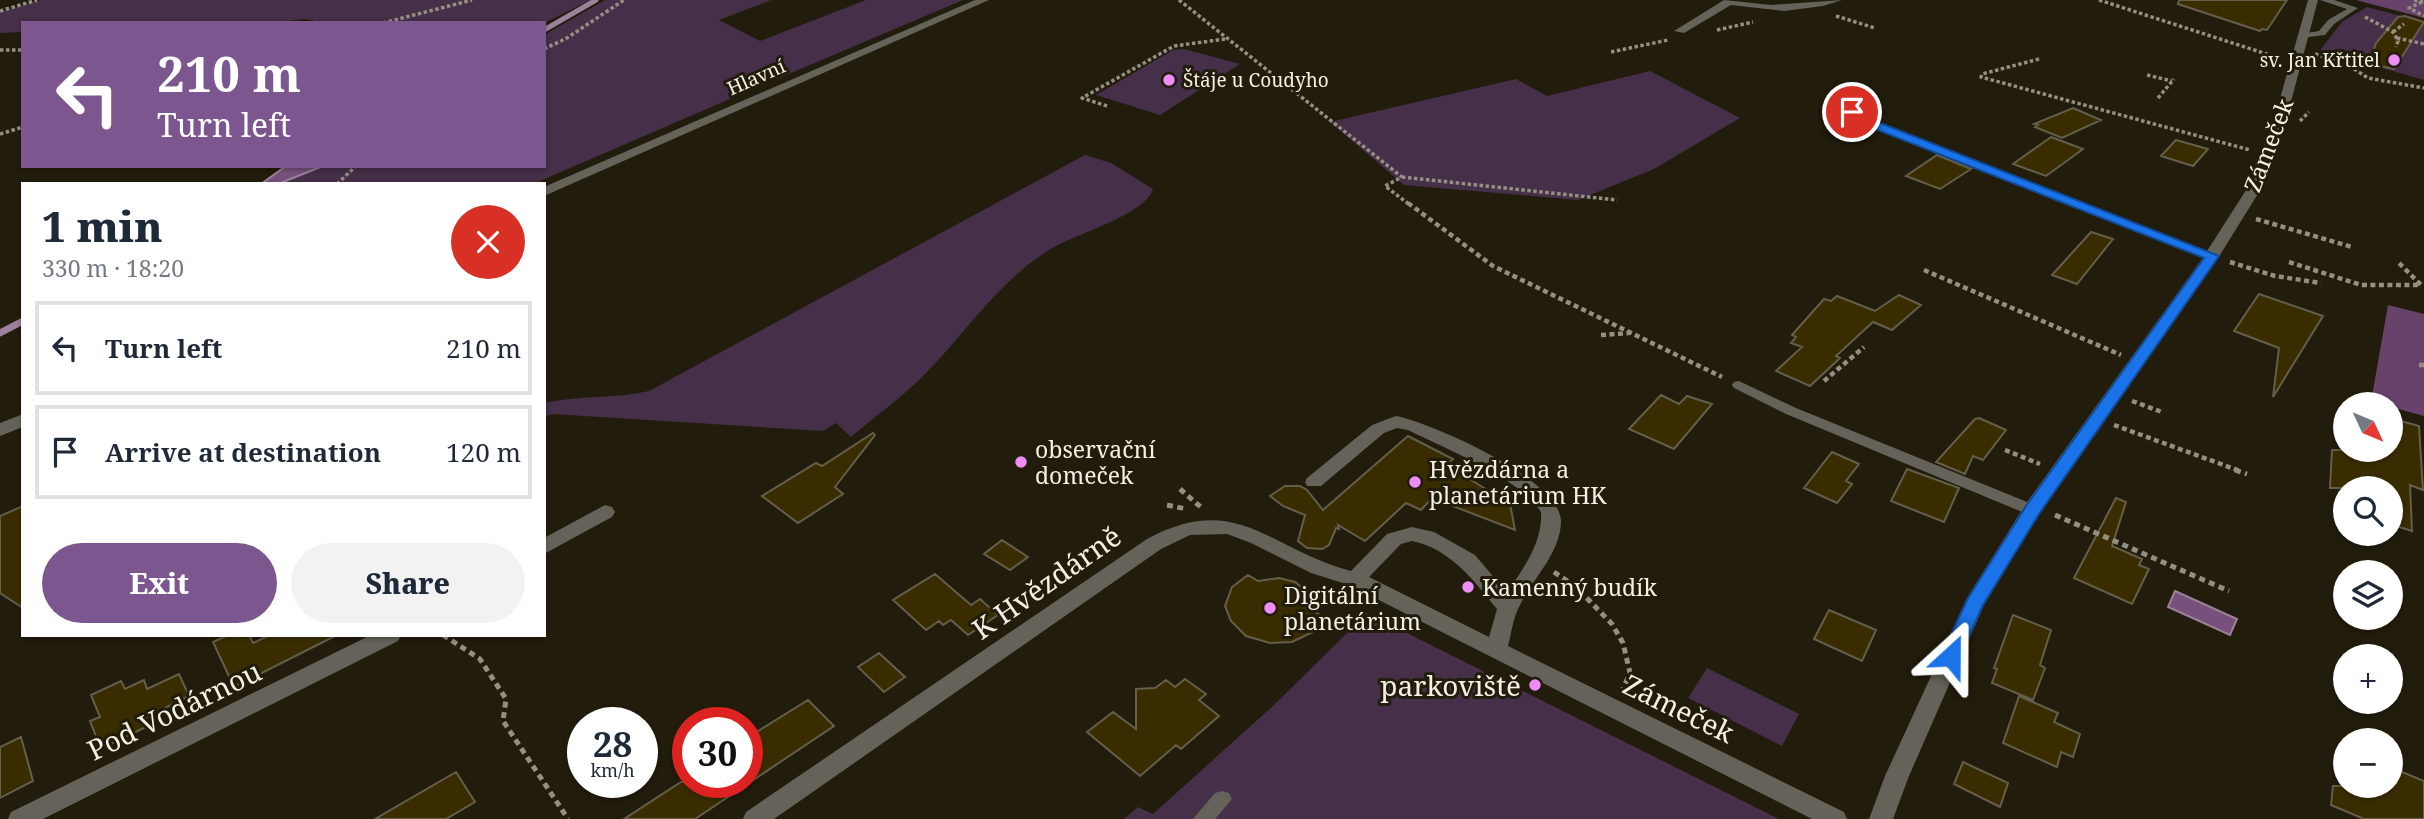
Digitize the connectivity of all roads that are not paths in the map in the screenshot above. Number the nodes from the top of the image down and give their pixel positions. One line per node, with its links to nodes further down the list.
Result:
1 (984, 0): 9 (street, Hlavní)
2 (1837, 0): 5 (street)
3 (2313, 0): 7 (street, Zámeček)
4 (2323, 0): 7 (lane)
5 (1731, 1): 6 (street)
6 (1680, 30)
7 (2300, 50): 10 (street, Zámeček)
8 (1851, 114): 10 (lane)
9 (546, 191)
10 (2212, 256): 15 (street, Zámeček)
11 (1739, 385): 15 (lane)
12 (21, 421): 13 (street)
13 (0, 430)
14 (1314, 482): 20 (street)
15 (2032, 510): 28 (street, Zámeček)
16 (605, 512): 17 (street)
17 (546, 546)
18 (1355, 579): 19 (street, K Hvězdárně); 20 (street); 25 (street, K Hvězdárně)
19 (1399, 601): 22 (street, Zámeček)
20 (1508, 608): 22 (street)
21 (387, 637): 24 (street, Pod Vodárnou)
22 (1496, 651): 27 (street, Zámeček)
23 (1222, 799): 26 (lane)
24 (20, 819)
25 (755, 819)
26 (1203, 819)
27 (1835, 819)
28 (1881, 819)

